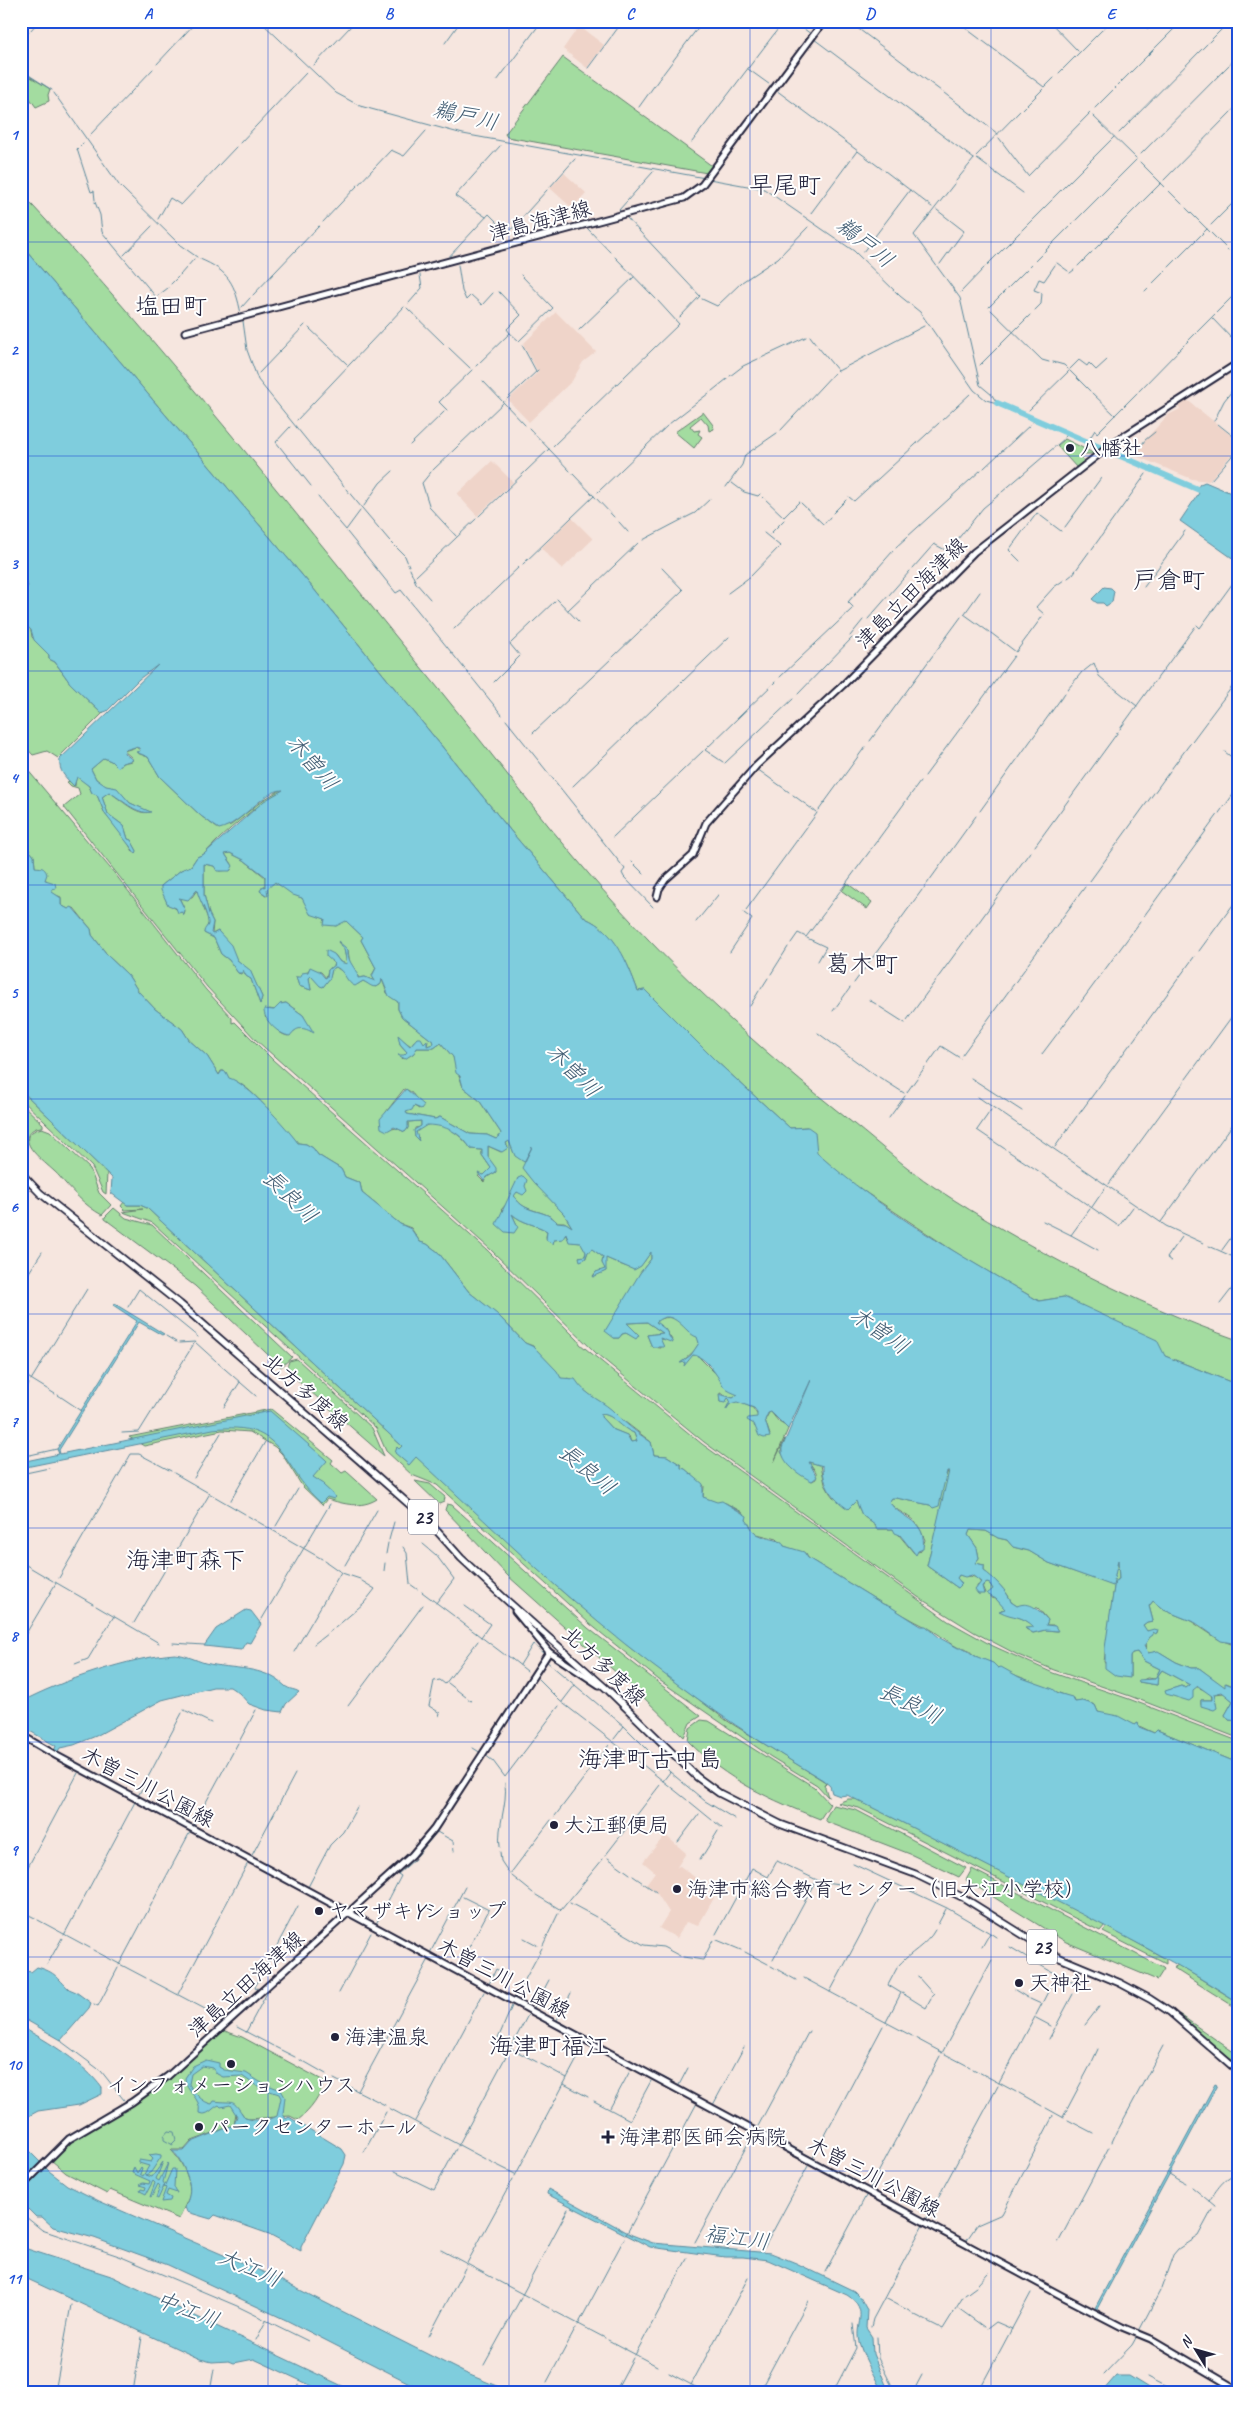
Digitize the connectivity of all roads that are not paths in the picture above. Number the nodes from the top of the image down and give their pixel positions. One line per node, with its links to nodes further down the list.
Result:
1 (824, 21): 2 (main road, 津島海津線)
2 (186, 332)
3 (1238, 363): 4 (main road, 津島立田海津線)
4 (657, 897)
5 (21, 1173): 6 (main road, 北方多度線 / 23)
6 (503, 1597): 7 (main road); 8 (main road, 北方多度線 / 23)
7 (549, 1652): 8 (main road); 10 (main road, 津島立田海津線)
8 (609, 1691): 11 (main road, 北方多度線 / 23)
9 (21, 1735): 10 (main road, 木曽三川公園線)
10 (349, 1913): 12 (main road, 津島立田海津線); 13 (main road, 木曽三川公園線)
11 (1238, 2071)
12 (21, 2186)
13 (1238, 2390)

